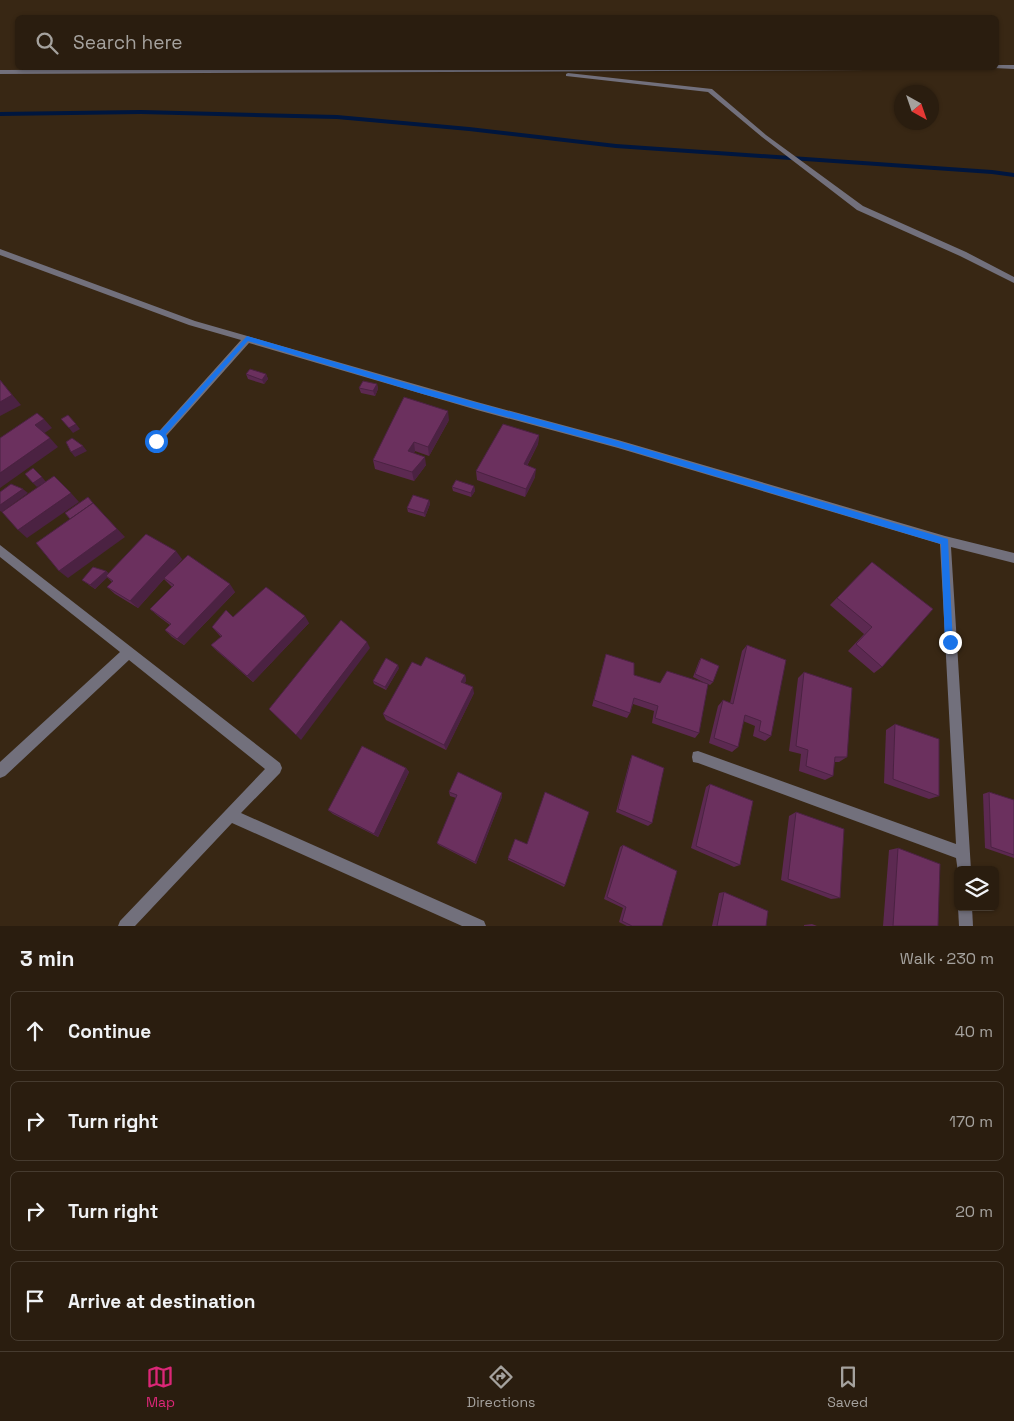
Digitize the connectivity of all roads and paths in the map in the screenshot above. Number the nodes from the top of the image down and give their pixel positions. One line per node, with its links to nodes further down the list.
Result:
1 (1014, 66): 2 (street)
2 (999, 67)
3 (518, 70): 4 (street); 6 (street)
4 (0, 72)
5 (0, 252): 7 (street)
6 (1014, 280)
7 (247, 338): 8 (street); 9 (street)
8 (156, 441)
9 (945, 541): 11 (street); 16 (street)
10 (0, 550): 12 (street)
11 (1014, 558)
12 (128, 652): 14 (street); 15 (street)
13 (698, 757): 16 (street)
14 (0, 771)
15 (230, 815): 19 (street); 20 (street)
16 (964, 854): 17 (street)
17 (964, 866)
18 (965, 911): 21 (street)
19 (132, 924)
20 (479, 926)
21 (966, 926)

